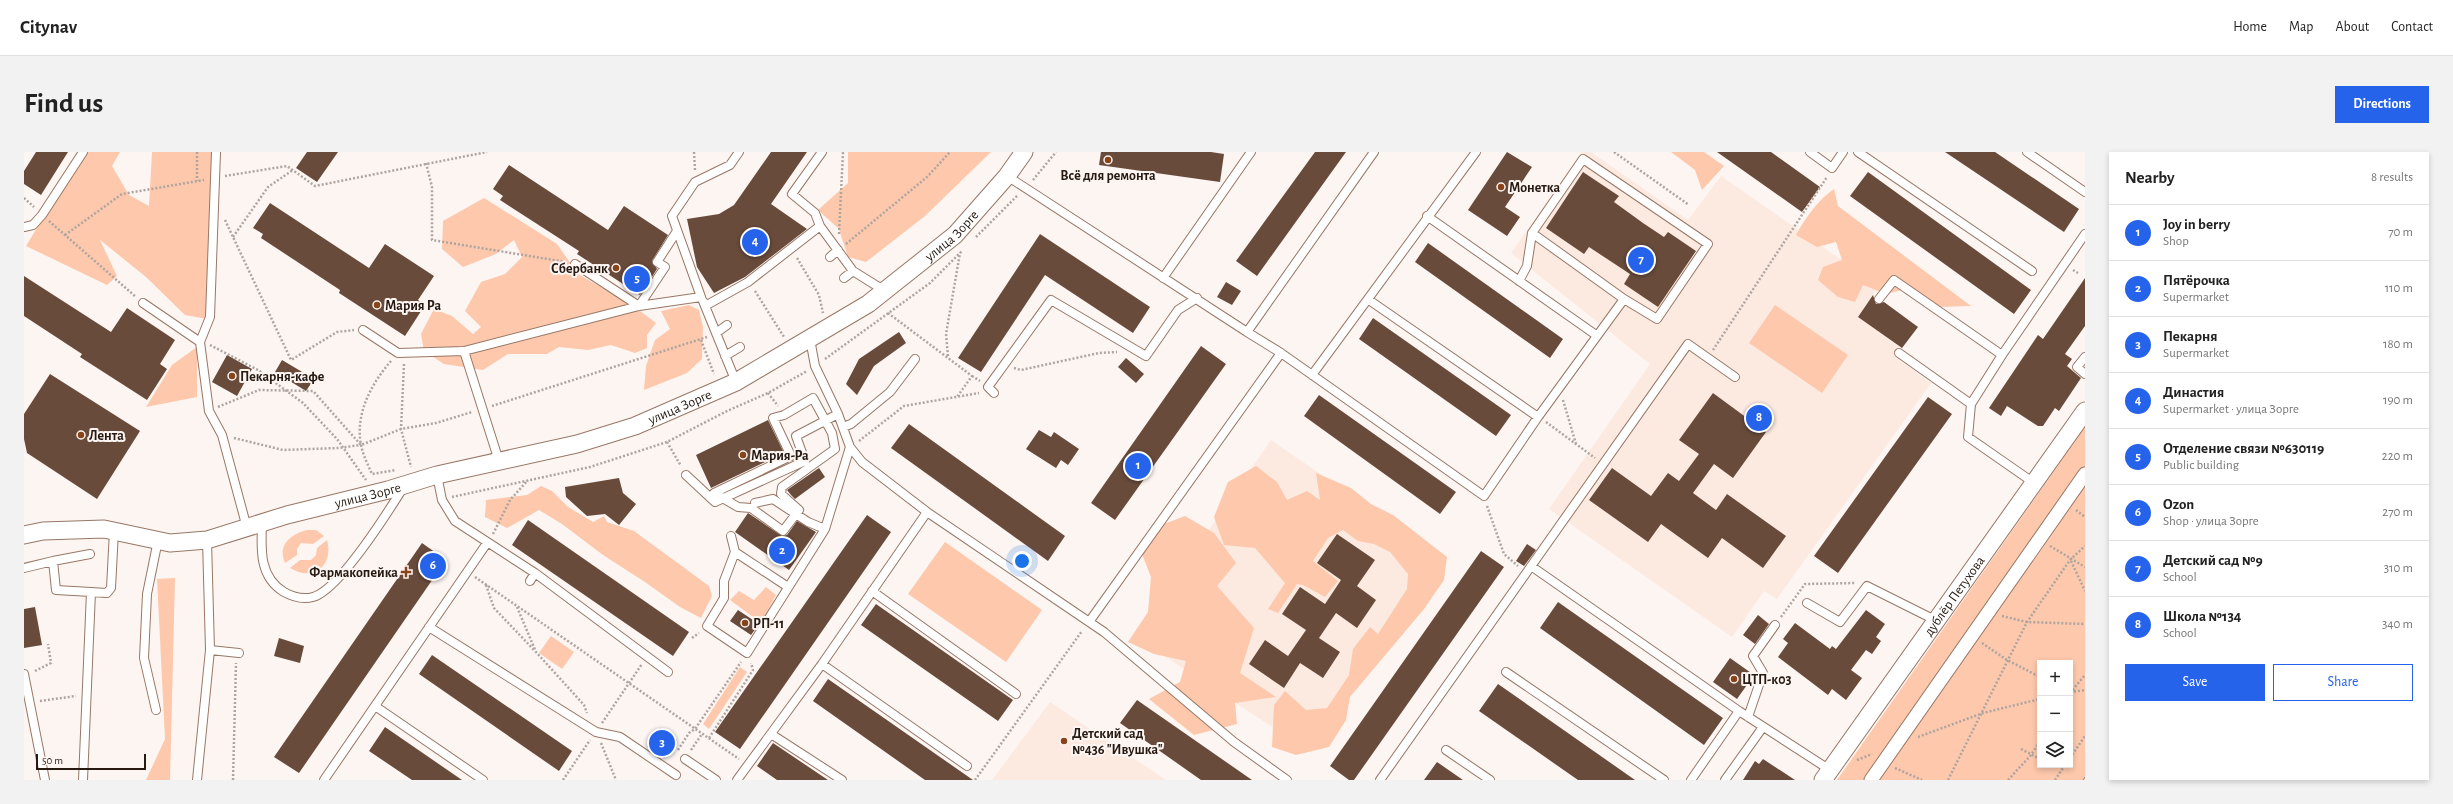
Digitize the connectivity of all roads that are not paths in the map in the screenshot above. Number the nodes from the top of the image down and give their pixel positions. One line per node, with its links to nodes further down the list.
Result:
1 (83, 152): 17 (lane)
2 (216, 152): 44 (lane)
3 (739, 152): 18 (lane)
4 (822, 152): 16 (lane)
5 (1024, 152): 13 (street, улица Зорге)
6 (1251, 152): 27 (lane)
7 (1374, 152): 40 (lane)
8 (1476, 152): 15 (lane)
9 (1810, 152): 10 (lane)
10 (1843, 152)
11 (1858, 152): 25 (lane)
12 (2026, 152): 14 (lane)
13 (1007, 176): 27 (lane); 29 (street, улица Зорге)
14 (2085, 192)
15 (1427, 216): 28 (lane); 34 (lane)
16 (820, 226): 21 (lane); 37 (lane)
17 (24, 228)
18 (677, 231): 30 (lane); 36 (lane)
19 (1532, 233): 28 (lane); 32 (lane); 32 (lane)
20 (2085, 234): 49 (lane)
21 (838, 250): 22 (lane); 24 (lane)
22 (830, 257)
23 (575, 264): 36 (lane)
24 (853, 271): 26 (lane); 29 (lane)
25 (2032, 271)
26 (844, 278)
27 (1163, 278): 31 (lane)
28 (1519, 281): 43 (lane)
29 (884, 290): 42 (street, улица Зорге)
30 (701, 297): 36 (lane); 37 (lane)
31 (1197, 298): 40 (lane); 57 (lane)
32 (1624, 298): 43 (lane)
33 (1879, 299): 49 (lane)
34 (1369, 300): 54 (lane); 61 (lane)
35 (143, 303): 44 (lane)
36 (639, 306): 46 (lane)
37 (705, 306): 41 (lane)
38 (727, 326): 41 (lane)
39 (363, 330): 46 (lane)
40 (1247, 332): 47 (lane)
41 (716, 334): 50 (lane)
42 (817, 335): 56 (street, улица Зорге); 60 (lane)
43 (1596, 335): 61 (lane)
44 (200, 342): 75 (lane)
45 (740, 347): 50 (lane)
46 (464, 351): 65 (lane)
47 (1280, 353): 54 (lane); 95 (lane)
48 (1899, 353): 58 (lane)
49 (2002, 355): 58 (lane)
50 (725, 356): 56 (lane)
51 (2085, 357): 53 (lane)
52 (915, 359): 63 (lane)
53 (2085, 374)
54 (1312, 375): 61 (lane)
55 (1736, 377): 86 (lane)
56 (736, 382): 65 (street, улица Зорге)
57 (989, 391)
58 (1971, 404): 69 (lane)
59 (2085, 411): 69 (street, дублёр Петухова)
60 (838, 414): 62 (lane); 63 (lane)
61 (1538, 417)
62 (825, 420): 71 (lane); 71 (lane); 74 (lane)
63 (843, 427): 64 (lane)
64 (850, 447): 73 (lane); 76 (lane)
65 (499, 461): 67 (street, улица Зорге)
66 (2085, 474): 130 (street)
67 (437, 475): 70 (street, улица Зорге); 82 (lane)
68 (686, 475): 71 (lane)
69 (2034, 483): 94 (street, дублёр Петухова)
70 (404, 485): 75 (street, улица Зорге); 75 (lane)
71 (724, 498): 74 (lane)
72 (755, 503): 74 (lane)
73 (927, 512): 91 (lane); 95 (lane)
74 (796, 514): 76 (lane)
75 (255, 526): 81 (street, улица Зорге)
76 (825, 529): 90 (lane)
77 (114, 531): 78 (street, улица Зорге); 80 (street, улица Зорге); 92 (lane)
78 (24, 535)
79 (730, 536): 83 (lane)
80 (158, 540): 81 (street, улица Зорге); 106 (lane)
81 (207, 540): 98 (lane)
82 (487, 543): 88 (lane); 97 (lane)
83 (735, 552): 90 (lane); 90 (lane)
84 (90, 554): 85 (lane)
85 (53, 561): 87 (lane); 92 (lane)
86 (1531, 566): 107 (lane); 125 (lane)
87 (24, 568)
88 (535, 574): 89 (lane); 101 (lane)
89 (530, 581)
90 (788, 587)
91 (872, 591): 100 (lane); 104 (lane)
92 (91, 592): 118 (lane)
93 (1807, 603): 94 (lane)
94 (1937, 621): 115 (street, дублёр Петухова)
95 (1089, 622): 124 (lane)
96 (1775, 625): 108 (lane)
97 (429, 627): 105 (lane); 114 (lane)
98 (210, 650): 99 (lane); 119 (lane)
99 (237, 653)
100 (822, 664): 110 (lane); 113 (lane)
101 (668, 672)
102 (1506, 672): 127 (lane)
103 (24, 675): 117 (lane)
104 (1016, 694)
105 (375, 706): 116 (lane); 120 (lane)
106 (156, 710)
107 (1739, 711): 108 (lane); 128 (lane)
108 (1748, 717): 109 (lane)
109 (1763, 727): 115 (lane); 129 (lane)
110 (771, 734): 122 (lane); 123 (lane)
111 (1446, 750): 126 (lane)
112 (685, 759): 121 (lane)
113 (967, 766)
114 (676, 775)
115 (1826, 775)
116 (327, 779)
117 (45, 780)
118 (83, 780)
119 (197, 780)
120 (483, 780)
121 (716, 780)
122 (737, 780)
123 (842, 780)
124 (1287, 780)
125 (1380, 780)
126 (1490, 780)
127 (1664, 780)
128 (1690, 780)
129 (1725, 780)
130 (1871, 780)

